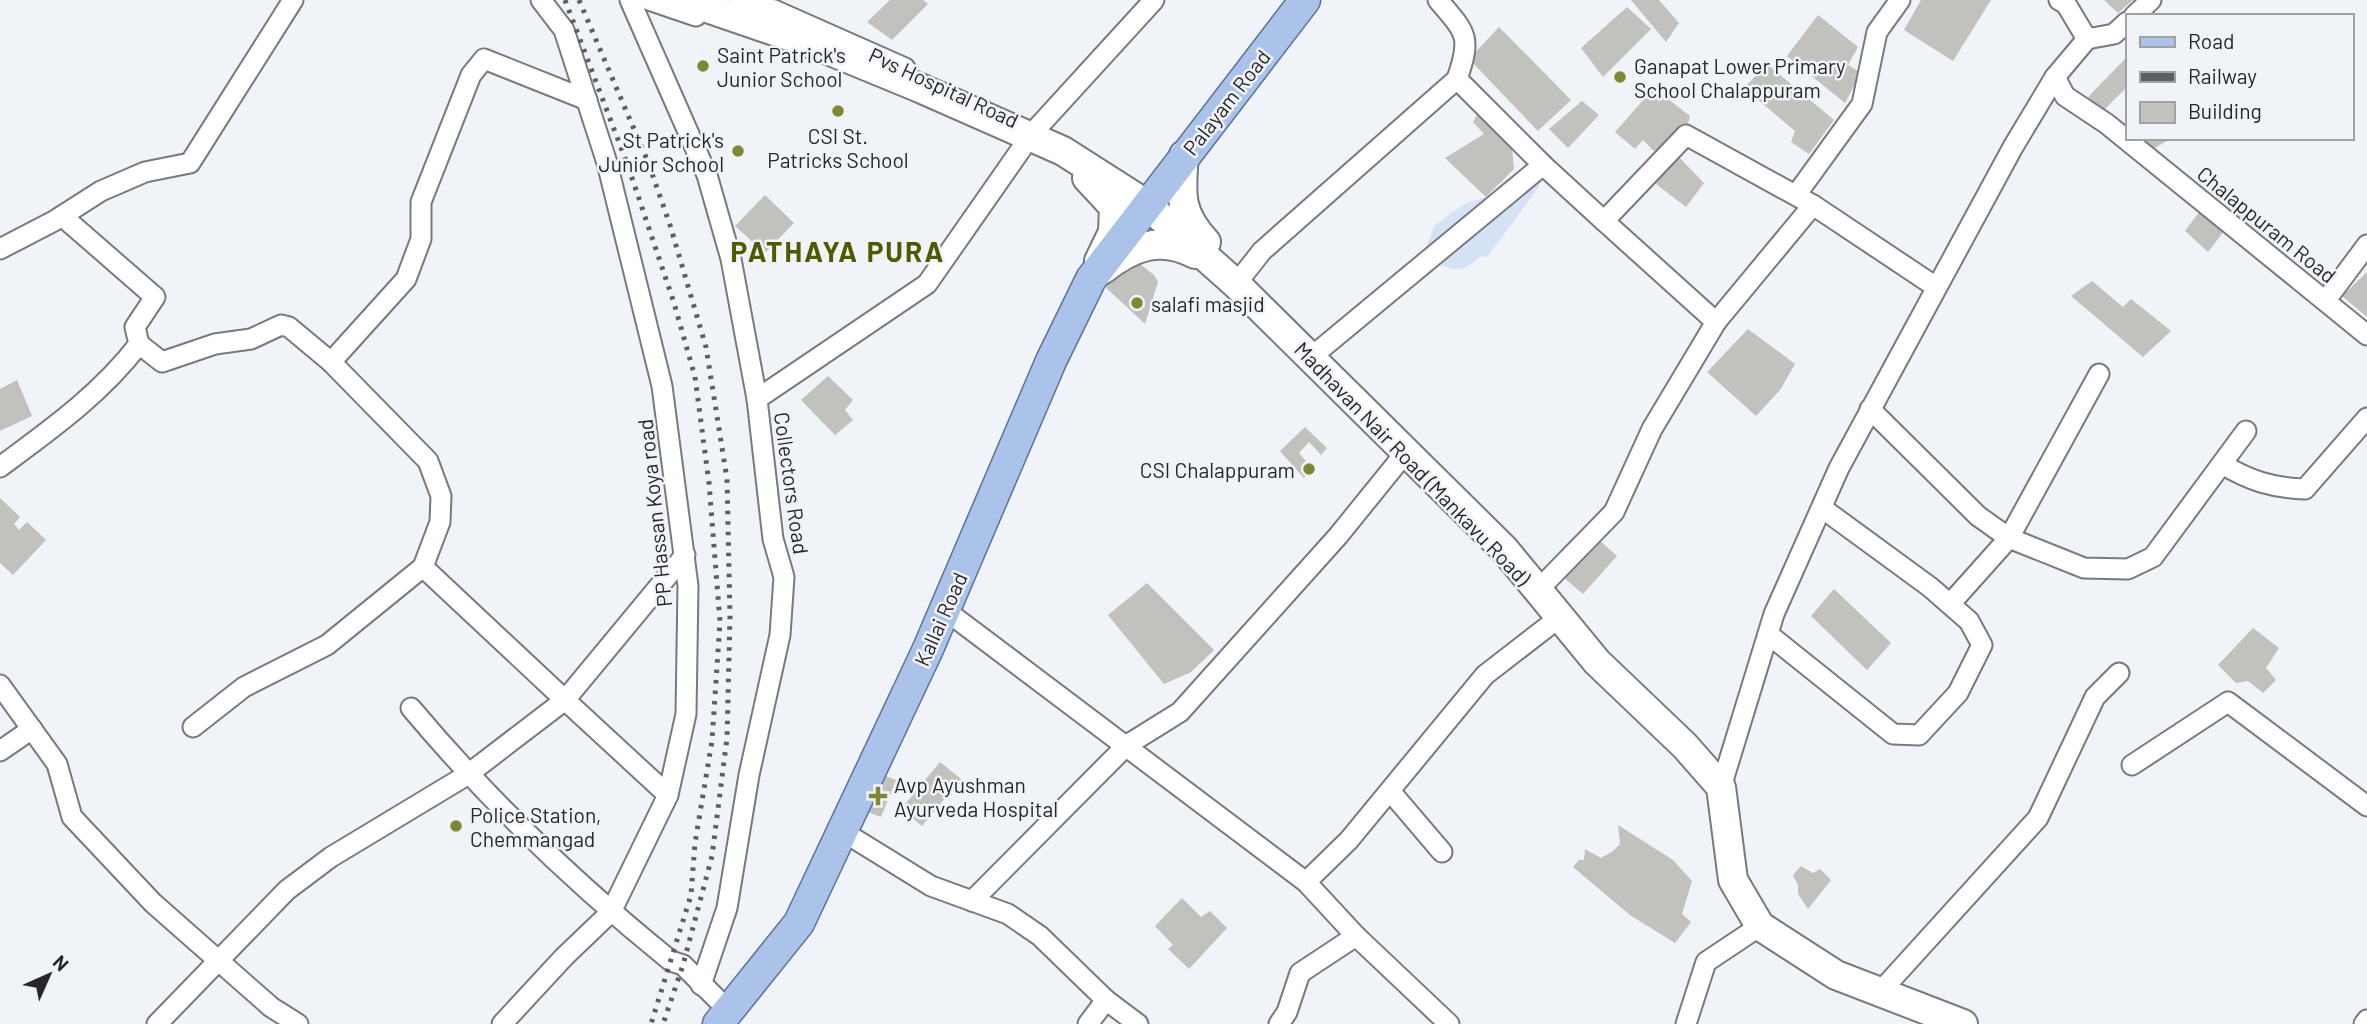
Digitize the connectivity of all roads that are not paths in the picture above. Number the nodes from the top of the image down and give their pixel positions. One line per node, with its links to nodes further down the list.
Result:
1 (293, 0): 29 (street)
2 (541, 0): 19 (street, PP Hassan Koya road)
3 (630, 0): 44 (street, Collectors Road)
4 (649, 0): 23 (street, Pvs Hospital Road)
5 (684, 0): 25 (main road, Madhavan Nair Road (Mankavu Road))
6 (738, 0): 13 (street, Pvs Hospital Road)
7 (1154, 0): 20 (street)
8 (1305, 0): 24 (main road, Palayam Road)
9 (1438, 0): 18 (street)
10 (1900, 0): 27 (street)
11 (2060, 0): 16 (street)
12 (2151, 0): 14 (street)
13 (776, 5): 20 (street, Pvs Hospital Road)
14 (2136, 14)
15 (2126, 23): 16 (street)
16 (2087, 39): 17 (street)
17 (2055, 78): 21 (street, Chalappuram Road); 36 (street)
18 (1457, 79): 26 (street); 35 (street)
19 (587, 100): 42 (street); 53 (street, PP Hassan Koya road)
20 (1038, 127): 25 (street, Pvs Hospital Road)
21 (2126, 139)
22 (2127, 140): 37 (street, Chalappuram Road)
23 (1022, 148): 25 (street, Pvs Hospital Road); 44 (street)
24 (1184, 155): 28 (main road, Palayam Road); 35 (main road)
25 (1070, 156): 28 (main road, Madhavan Nair Road (Mankavu Road)); 34 (main road)
26 (1543, 165): 30 (street); 41 (street)
27 (1804, 200): 30 (street); 36 (street); 38 (street)
28 (1146, 204): 33 (main road, Madhavan Nair Road (Mankavu Road)); 34 (main road, Kallai Road)
29 (62, 216): 32 (street); 40 (street)
30 (1604, 220): 38 (street)
31 (2367, 246): 37 (street)
32 (0, 249)
33 (1212, 264): 34 (main road); 35 (main road, Madhavan Nair Road (Mankavu Road))
34 (1091, 279): 57 (main road, Kallai Road)
35 (1236, 284): 41 (main road, Madhavan Nair Road (Mankavu Road))
36 (1936, 287): 45 (street)
37 (2326, 300): 39 (street, Chalappuram Road)
38 (1716, 322): 55 (street)
39 (2367, 335)
40 (139, 344): 42 (street); 50 (street)
41 (1310, 358): 48 (main road, Madhavan Nair Road (Mankavu Road))
42 (331, 362): 54 (street)
43 (2099, 374): 52 (street)
44 (757, 399): 82 (street, Collectors Road)
45 (1870, 409): 51 (street); 52 (street)
46 (2367, 418): 49 (street)
47 (2246, 431): 49 (street)
48 (1406, 452): 55 (main road, Madhavan Nair Road (Mankavu Road)); 66 (street)
49 (2222, 464): 52 (street)
50 (0, 467)
51 (1822, 508): 56 (street); 59 (street)
52 (2008, 538): 56 (street)
53 (685, 555): 62 (street); 72 (street, PP Hassan Koya road)
54 (423, 567): 62 (street); 64 (street)
55 (1538, 590): 58 (main road, Madhavan Nair Road (Mankavu Road))
56 (1950, 604): 59 (street)
57 (945, 610): 66 (street); 74 (main road, Kallai Road)
58 (1560, 617): 70 (main road, Madhavan Nair Road (Mankavu Road)); 71 (street)
59 (1768, 634): 70 (street)
60 (2119, 673): 83 (street)
61 (0, 685): 65 (street)
62 (565, 700): 69 (street); 72 (street)
63 (411, 708): 69 (street)
64 (193, 727)
65 (32, 729): 67 (street); 81 (street)
66 (1127, 745): 76 (street); 77 (street)
67 (0, 751)
68 (2132, 765): 73 (street)
69 (467, 775): 78 (street); 81 (street)
70 (1721, 787): 79 (main road)
71 (1390, 791): 75 (street); 76 (street)
72 (668, 795): 78 (street, PP Hassan Koya road)
73 (2367, 806)
74 (842, 831): 77 (street); 85 (main road, Kallai Road)
75 (1442, 852)
76 (1306, 882): 80 (street)
77 (972, 901): 84 (street)
78 (611, 912): 82 (street); 88 (street, PP Hassan Koya road)
79 (1760, 926): 83 (main road); 93 (street)
80 (1356, 936): 91 (street); 92 (street)
81 (218, 962): 86 (street); 87 (street)
82 (701, 985): 85 (street)
83 (1880, 992): 94 (main road)
84 (1106, 1000): 89 (street); 90 (street)
85 (724, 1018)
86 (157, 1024)
87 (298, 1024)
88 (502, 1024)
89 (1088, 1024)
90 (1138, 1024)
91 (1279, 1024)
92 (1449, 1024)
93 (1686, 1024)
94 (1963, 1024)

